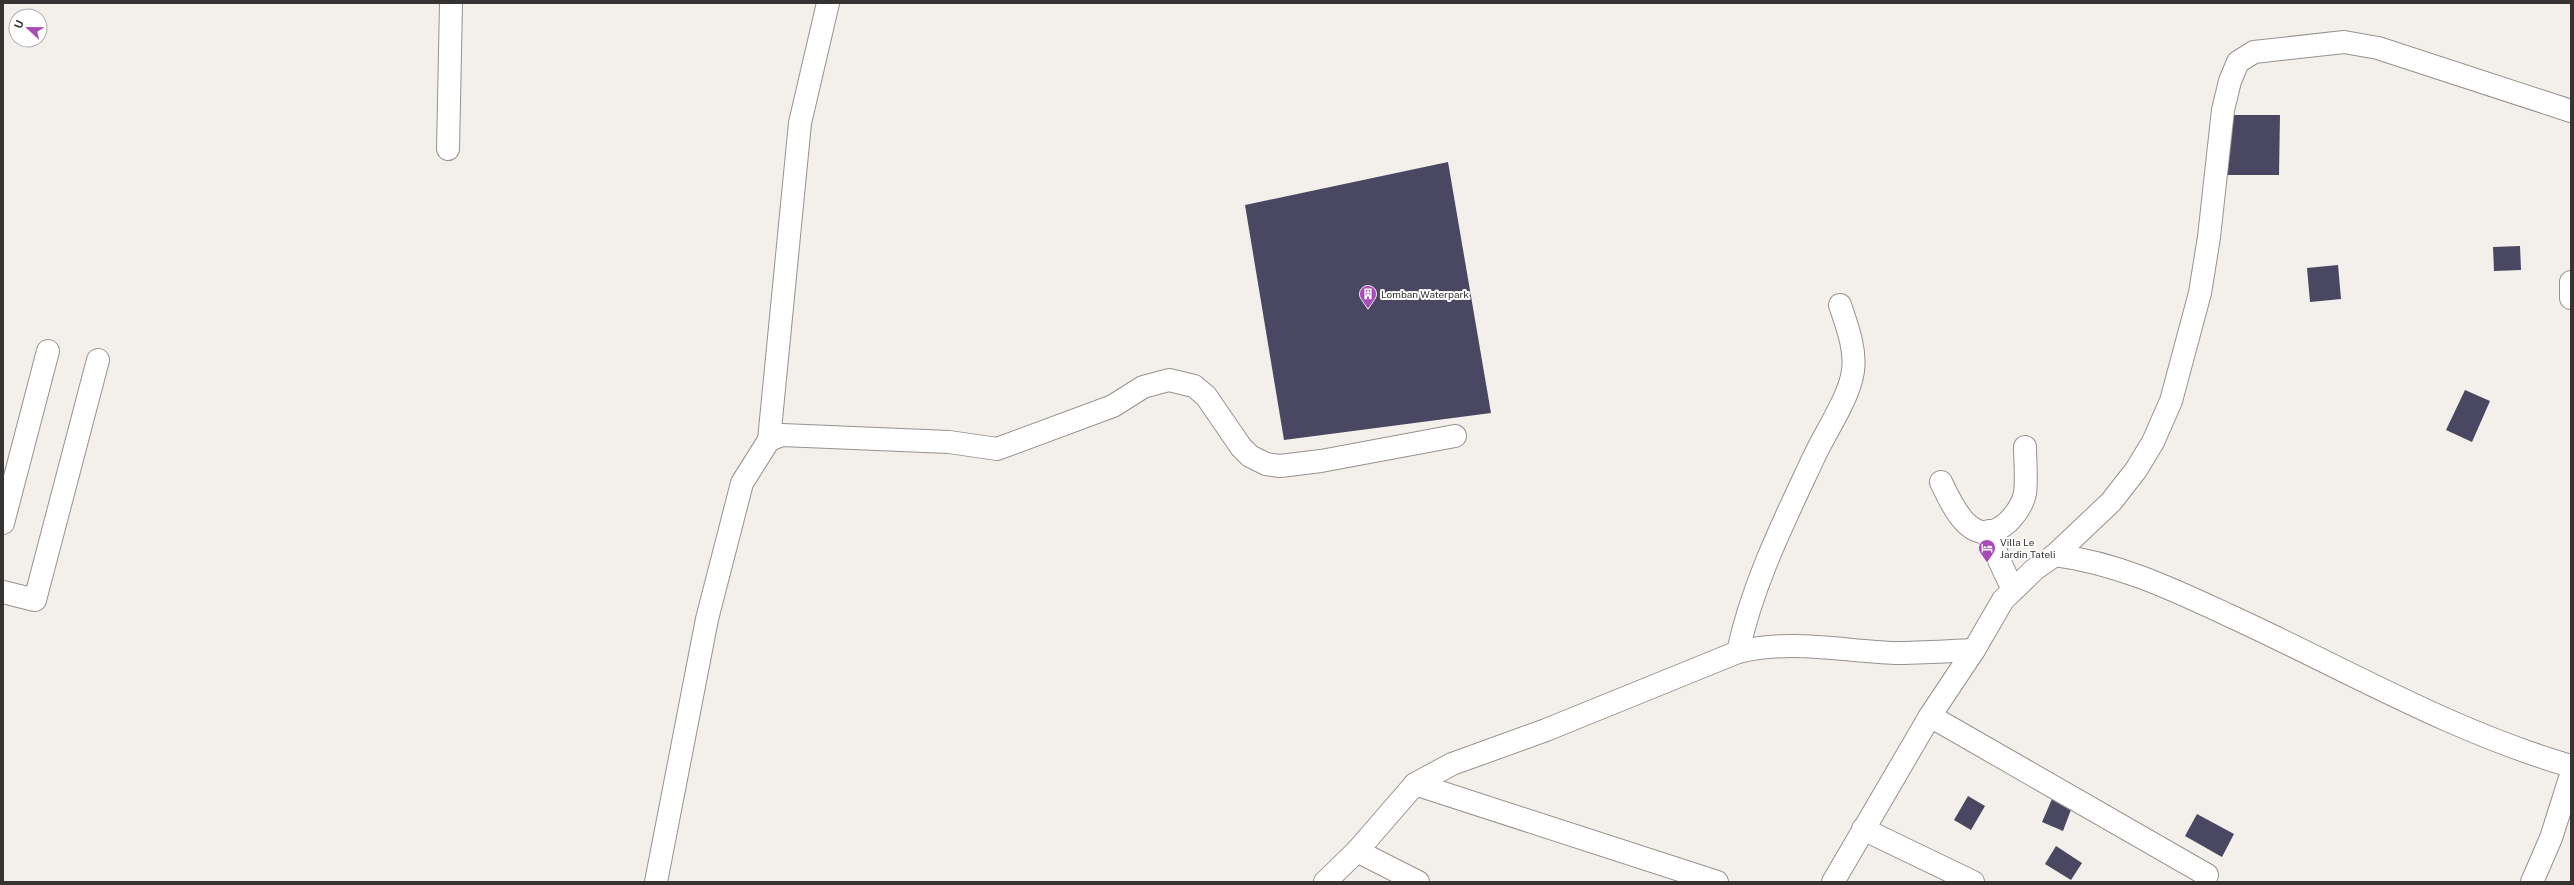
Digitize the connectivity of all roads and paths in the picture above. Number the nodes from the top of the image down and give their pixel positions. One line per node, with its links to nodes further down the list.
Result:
1 (451, 3): 4 (street)
2 (828, 3): 11 (street)
3 (2571, 111): 16 (street)
4 (448, 149)
5 (2571, 282): 6 (street)
6 (2571, 298)
7 (1840, 305): 20 (street)
8 (48, 351): 14 (street)
9 (98, 360): 18 (street)
10 (1455, 436): 11 (street)
11 (769, 440): 28 (street)
12 (2025, 447): 15 (street)
13 (1941, 482): 15 (street)
14 (3, 523)
15 (1989, 531): 17 (street)
16 (2055, 555): 17 (street); 22 (street)
17 (2013, 590): 19 (street)
18 (3, 592)
19 (1974, 650): 20 (street); 21 (street)
20 (1738, 652): 24 (street)
21 (1930, 716): 25 (street); 27 (street)
22 (2571, 766)
23 (2571, 776): 34 (street)
24 (1415, 784): 26 (street); 31 (street)
25 (1863, 829): 32 (street); 33 (street)
26 (1357, 851): 29 (street); 30 (street)
27 (2207, 875)
28 (656, 882)
29 (1325, 882)
30 (1418, 882)
31 (1717, 882)
32 (1833, 882)
33 (1973, 882)
34 (2532, 882)

